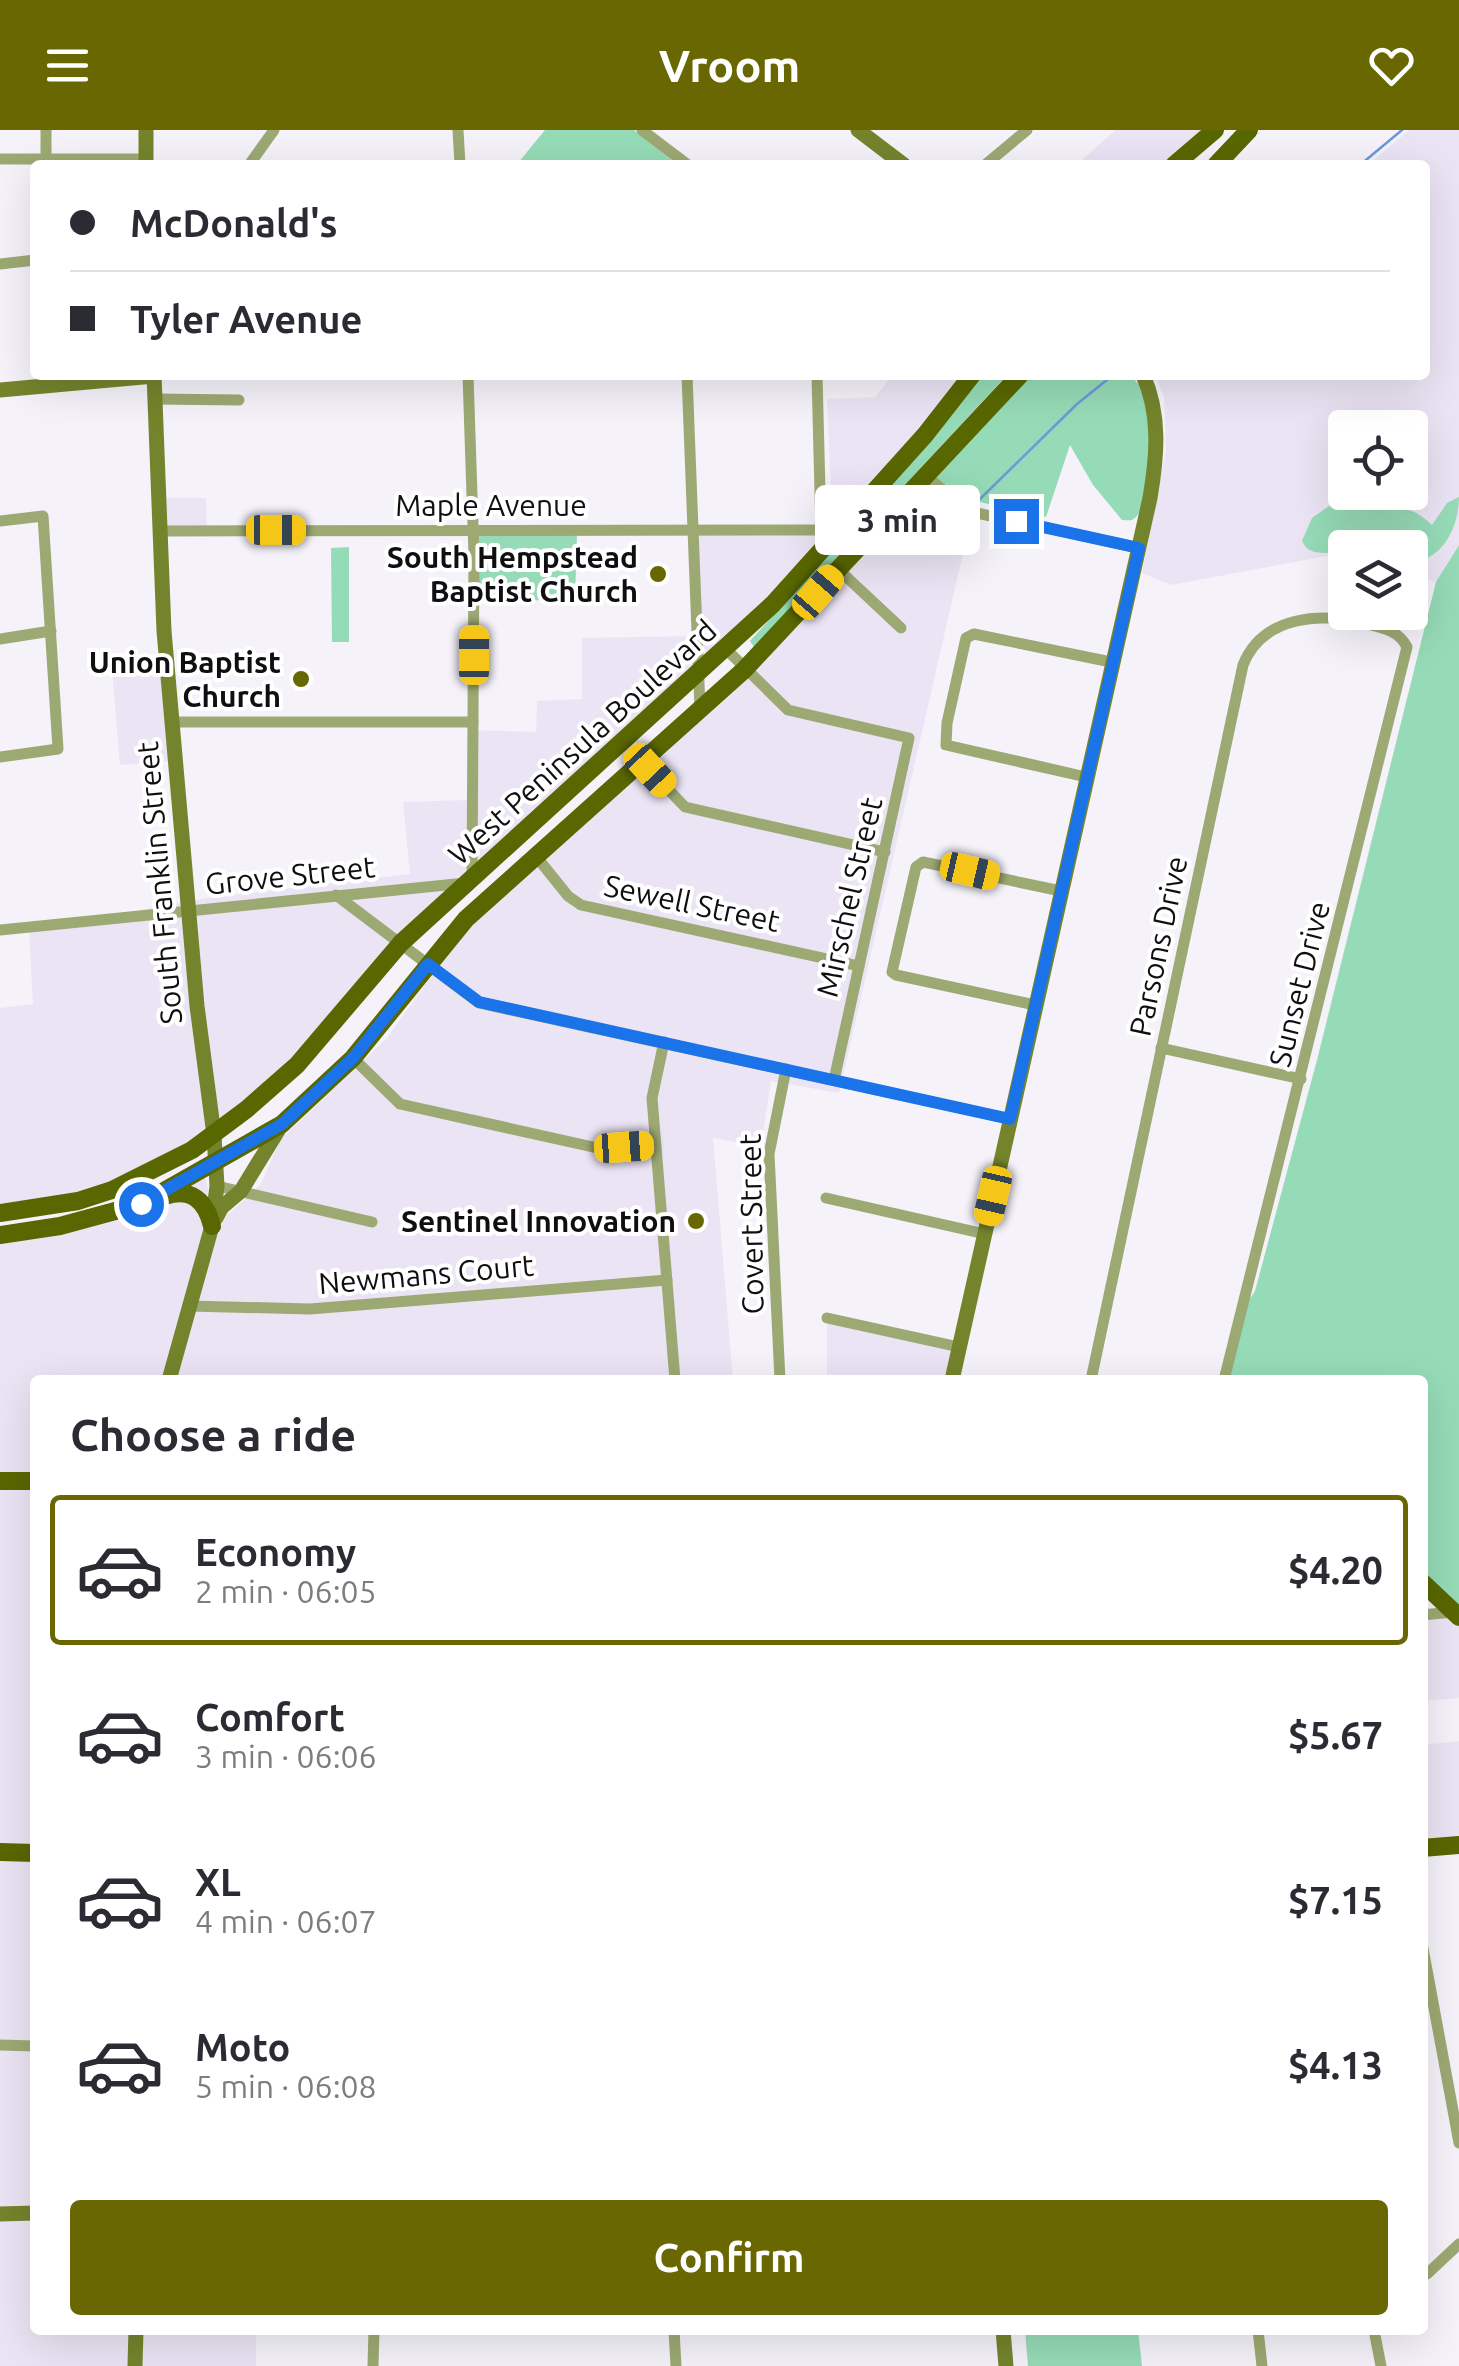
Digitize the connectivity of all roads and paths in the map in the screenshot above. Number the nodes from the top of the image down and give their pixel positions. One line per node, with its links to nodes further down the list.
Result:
1 (46, 130): 10 (street)
2 (146, 130): 13 (street)
3 (274, 130): 14 (street)
4 (458, 130): 15 (street)
5 (642, 130): 16 (street)
6 (858, 130): 17 (street)
7 (1028, 130): 18 (street)
8 (1214, 130): 19 (main road)
9 (1249, 130): 20 (main road)
10 (46, 159): 11 (street); 12 (street)
11 (0, 160)
12 (79, 160)
13 (146, 160)
14 (253, 160)
15 (460, 160)
16 (678, 160)
17 (897, 160)
18 (992, 160)
19 (1180, 160)
20 (1221, 160)
21 (30, 261): 22 (street)
22 (0, 264)
23 (103, 380): 31 (street)
24 (154, 380): 32 (street, South Franklin Street)
25 (468, 380): 36 (street)
26 (688, 380): 37 (street)
27 (817, 380): 39 (street)
28 (966, 380): 39 (main road, West Peninsula Boulevard)
29 (1013, 380): 34 (main road, West Peninsula Boulevard)
30 (1144, 380): 40 (street)
31 (0, 390)
32 (155, 398): 33 (street); 38 (street, South Franklin Street)
33 (239, 400)
34 (927, 477): 40 (street); 41 (main road, West Peninsula Boulevard)
35 (0, 521): 45 (street)
36 (473, 530): 37 (street, Maple Avenue); 38 (street, Maple Avenue); 53 (street)
37 (694, 530): 39 (street, Maple Avenue); 50 (street)
38 (160, 531): 52 (street, South Franklin Street)
39 (830, 532): 47 (main road, West Peninsula Boulevard)
40 (1139, 548): 48 (street)
41 (838, 569): 43 (street); 49 (main road, West Peninsula Boulevard)
42 (1328, 618): 69 (street, Parsons Drive)
43 (900, 628)
44 (1390, 630): 73 (street, Sunset Drive)
45 (51, 631): 46 (street); 54 (street)
46 (0, 638)
47 (726, 649): 49 (street); 50 (main road, West Peninsula Boulevard)
48 (1111, 662): 56 (street); 56 (street)
49 (744, 670): 51 (main road, West Peninsula Boulevard); 57 (street, Mirschel Street)
50 (699, 675): 51 (street); 59 (main road, West Peninsula Boulevard)
51 (700, 709): 55 (main road, West Peninsula Boulevard)
52 (172, 722): 53 (street); 62 (street, South Franklin Street)
53 (473, 722): 59 (street)
54 (0, 757)
55 (642, 762): 57 (street); 58 (main road, West Peninsula Boulevard)
56 (1086, 777): 60 (street)
57 (884, 852): 66 (street, Mirschel Street)
58 (535, 855): 65 (main road, West Peninsula Boulevard); 66 (street, Sewell Street)
59 (469, 880): 61 (street, Grove Street); 64 (main road, West Peninsula Boulevard)
60 (1061, 891): 67 (street); 67 (street)
61 (336, 895): 62 (street, Grove Street); 64 (street)
62 (188, 910): 63 (street, Grove Street); 76 (street, South Franklin Street)
63 (0, 930)
64 (400, 944): 65 (street); 76 (main road, West Peninsula Boulevard)
65 (428, 964): 68 (street); 70 (main road, West Peninsula Boulevard)
66 (859, 966): 72 (street, Mirschel Street)
67 (1035, 1006): 74 (street)
68 (664, 1042): 71 (street); 77 (street)
69 (1162, 1048): 73 (street); 96 (street, Parsons Drive)
70 (353, 1058): 75 (main road, West Peninsula Boulevard); 77 (street)
71 (786, 1069): 72 (street); 94 (street, Covert Street)
72 (834, 1080): 74 (street)
73 (1301, 1080): 97 (street, Sunset Drive)
74 (1010, 1119): 86 (street)
75 (282, 1124): 78 (main road, West Peninsula Boulevard); 80 (street)
76 (214, 1135): 78 (street, South Franklin Street); 83 (main road, West Peninsula Boulevard)
77 (655, 1145): 88 (street)
78 (216, 1163): 79 (street, South Franklin Street); 82 (main road, West Peninsula Boulevard)
79 (217, 1186): 80 (street); 85 (street, South Franklin Street)
80 (241, 1191): 84 (street); 85 (street)
81 (826, 1198): 86 (street)
82 (141, 1204): 85 (main road); 87 (main road)
83 (0, 1213)
84 (372, 1222)
85 (212, 1226): 89 (street, South Franklin Street)
86 (985, 1234): 91 (street)
87 (0, 1235)
88 (666, 1280): 89 (street, Newmans Court); 93 (street)
89 (190, 1306): 92 (street, South Franklin Street)
90 (827, 1318): 91 (street)
91 (960, 1348): 95 (street)
92 (169, 1375)
93 (675, 1375)
94 (780, 1375)
95 (953, 1375)
96 (1092, 1375)
97 (1225, 1375)
98 (30, 1481): 99 (main road)
99 (0, 1482)
100 (1428, 1588): 102 (main road)
101 (1428, 1615): 102 (street)
102 (1457, 1615)
103 (1459, 1846): 104 (main road)
104 (1428, 1848)
105 (0, 1852): 106 (main road)
106 (30, 1853)
107 (1428, 1975): 110 (street)
108 (0, 2045): 109 (street)
109 (30, 2046)
110 (1459, 2143)
111 (30, 2213): 112 (street)
112 (0, 2214)
113 (1459, 2244): 114 (street)
114 (1428, 2273)
115 (136, 2335): 121 (street)
116 (374, 2335): 122 (street)
117 (674, 2335): 123 (street)
118 (1003, 2335): 124 (street)
119 (1259, 2335): 125 (street)
120 (1375, 2335): 126 (street)
121 (135, 2366)
122 (373, 2366)
123 (676, 2366)
124 (1006, 2366)
125 (1262, 2366)
126 (1380, 2366)

